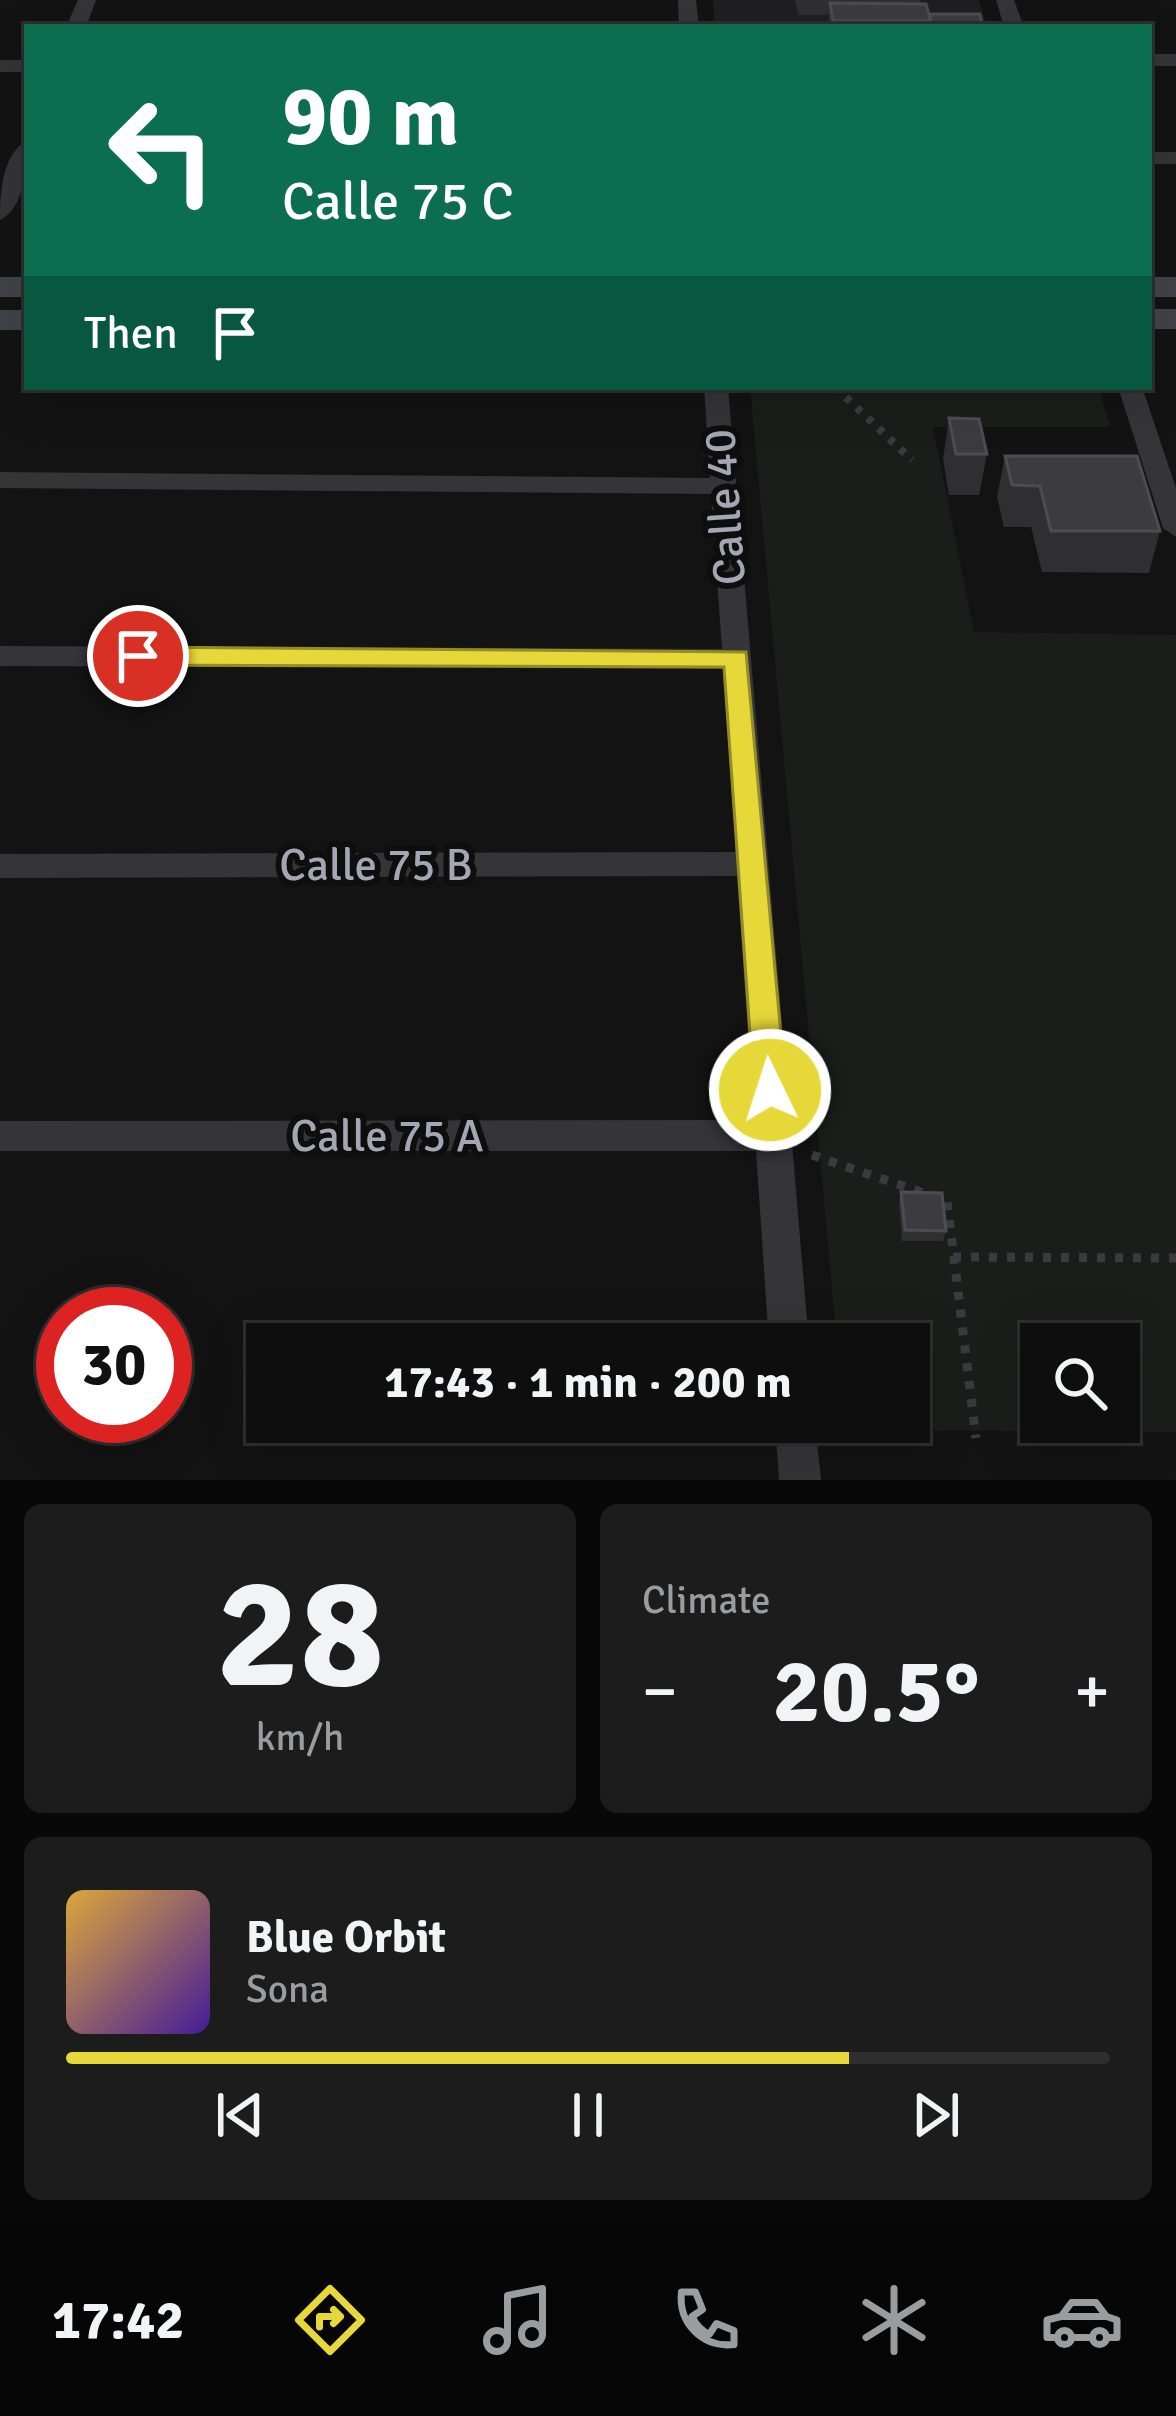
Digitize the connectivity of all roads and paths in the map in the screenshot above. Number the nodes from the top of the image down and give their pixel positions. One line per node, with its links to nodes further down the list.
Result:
1 (19, 158): 2 (street)
2 (0, 213)
3 (716, 390): 9 (street, Calle 40)
4 (838, 390): 6 (path)
5 (1131, 390): 7 (street)
6 (912, 460)
7 (1168, 477): 10 (street)
8 (0, 480): 9 (street)
9 (724, 486): 12 (street, Calle 40)
10 (1176, 528)
11 (0, 656): 12 (street)
12 (737, 658): 13 (street, Calle 40)
13 (753, 864): 14 (street, Calle 75 B); 16 (street, Calle 40)
14 (0, 866)
15 (0, 1136): 16 (street, Calle 75 A)
16 (774, 1136): 20 (street, Calle 40)
17 (812, 1155): 18 (path)
18 (953, 1257): 19 (path); 21 (path)
19 (1176, 1258)
20 (787, 1323)
21 (976, 1438)
22 (797, 1443): 23 (street)
23 (800, 1480)

